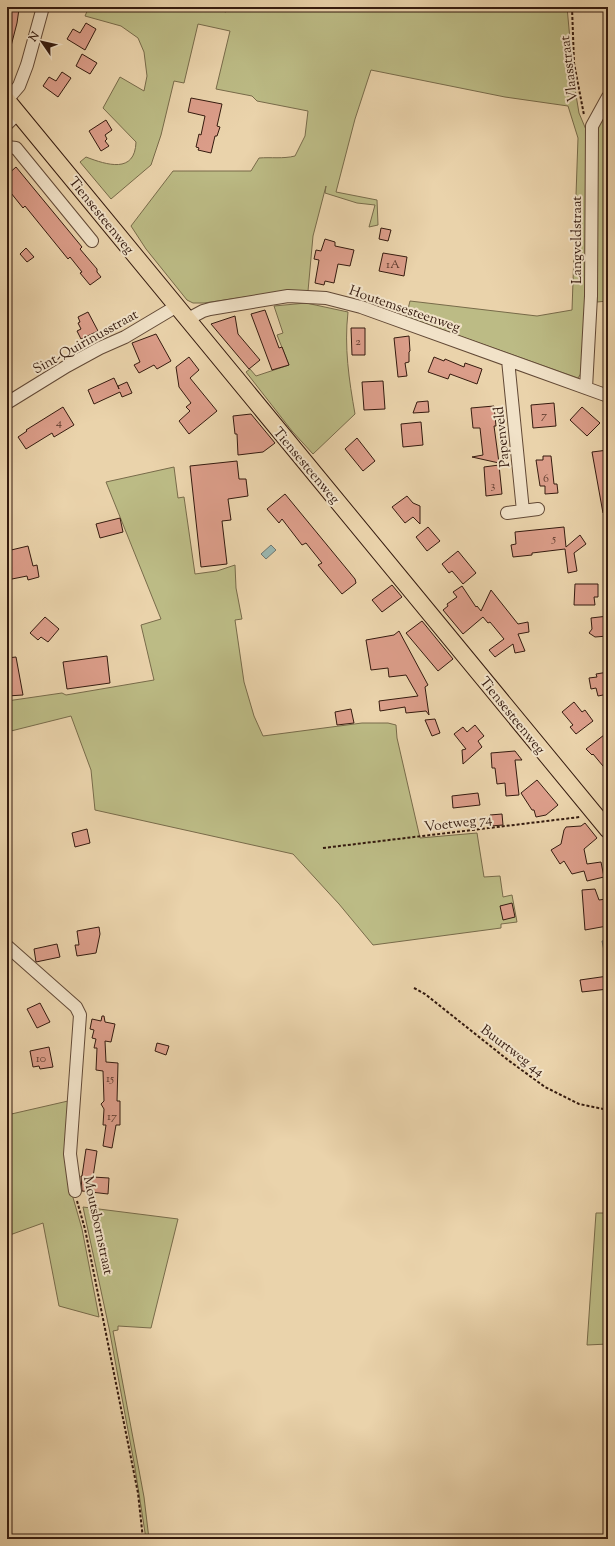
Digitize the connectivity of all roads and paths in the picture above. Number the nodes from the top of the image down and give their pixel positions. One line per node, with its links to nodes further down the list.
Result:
1 (43, 7): 4 (street)
2 (572, 7): 6 (path, Vlaasstraat)
3 (608, 97): 6 (street, Langveldstraat)
4 (7, 100): 5 (main road, Tiensesteenweg)
5 (13, 119): 9 (main road, Tiensesteenweg)
6 (592, 126): 12 (street, Langveldstraat)
7 (7, 146): 8 (street)
8 (92, 241)
9 (177, 306): 10 (main road, Tiensesteenweg); 14 (street, Sint-Quirinusstraat)
10 (188, 319): 11 (street, Houtemsesteenweg); 18 (main road, Tiensesteenweg)
11 (508, 360): 12 (street, Houtemsesteenweg); 16 (street, Papenveld)
12 (586, 388): 13 (street, Houtemsesteenweg)
13 (608, 396)
14 (7, 403)
15 (538, 509): 16 (street)
16 (523, 511): 17 (street)
17 (507, 513)
18 (596, 815): 19 (main road, Tiensesteenweg); 20 (path, Voetweg 74)
19 (608, 830)
20 (323, 848)
21 (7, 946): 24 (street, Moutsbornstraat)
22 (414, 988): 23 (path, Buurtweg 44)
23 (608, 1110)
24 (75, 1191): 25 (path, Moutsbornstraat)
25 (143, 1539)

